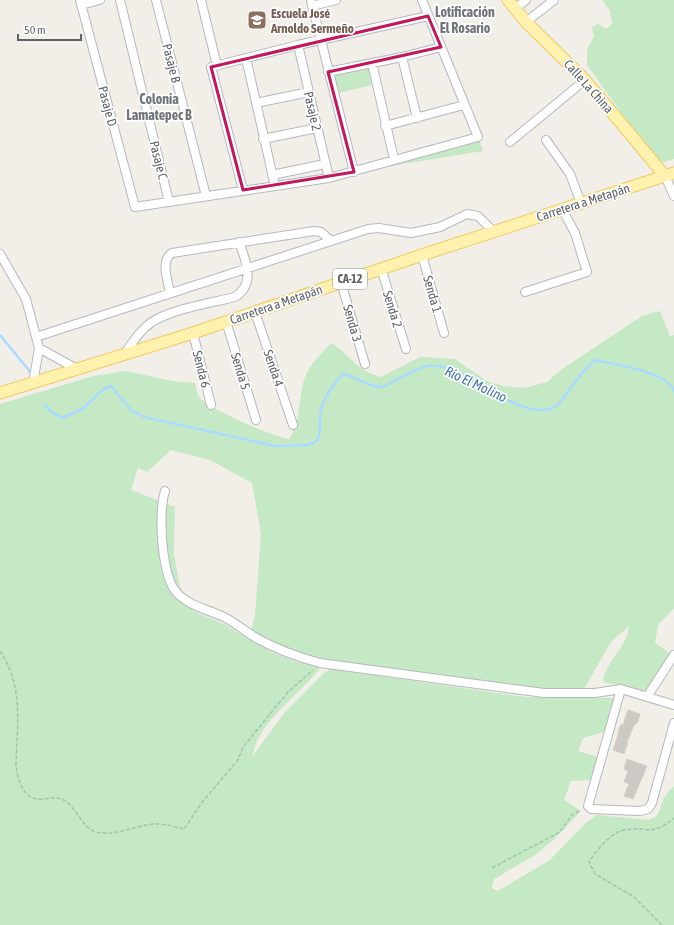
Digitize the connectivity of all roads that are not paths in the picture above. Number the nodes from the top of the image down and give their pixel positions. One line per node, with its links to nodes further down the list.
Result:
1 (100, 0): 10 (street)
2 (120, 0): 43 (street, Pasaje C)
3 (156, 0): 41 (street, Pasaje B)
4 (201, 0): 21 (street)
5 (336, 0): 11 (street)
6 (422, 0): 13 (street)
7 (508, 0): 12 (main road, Calle La China)
8 (526, 0): 12 (street)
9 (554, 0): 14 (street)
10 (81, 3): 43 (street, Pasaje D)
11 (312, 3): 15 (street)
12 (515, 9): 14 (main road, Calle La China)
13 (428, 16): 15 (street); 17 (street)
14 (526, 22): 23 (main road, Calle La China)
15 (320, 41): 16 (street); 22 (street)
16 (298, 45): 18 (street); 24 (street, Pasaje 2)
17 (441, 47): 19 (street); 26 (street)
18 (246, 58): 21 (street); 25 (street)
19 (402, 58): 20 (street); 27 (street)
20 (372, 63): 22 (street); 28 (street)
21 (214, 66): 40 (street)
22 (328, 72): 35 (street)
23 (585, 80): 32 (street); 37 (main road, Calle La China)
24 (309, 92): 25 (street); 29 (street, Pasaje 2)
25 (256, 103): 30 (street)
26 (464, 105): 27 (street); 33 (street)
27 (417, 118): 28 (street)
28 (385, 126): 33 (street)
29 (317, 128): 30 (street); 34 (street, Pasaje 2)
30 (263, 140): 36 (street)
31 (546, 140): 44 (street)
32 (510, 142)
33 (394, 159): 35 (street)
34 (325, 164): 36 (street); 38 (street, Pasaje 2)
35 (354, 172): 38 (street)
36 (272, 174): 39 (street)
37 (670, 175): 42 (street); 44 (main road, Carretera a Metapán / CA-12)
38 (329, 178): 39 (street)
39 (275, 186): 40 (street)
40 (243, 190): 41 (street)
41 (206, 196): 43 (street)
42 (674, 196)
43 (169, 202)
44 (580, 203): 45 (main road, Carretera a Metapán / CA-12)
45 (562, 209): 46 (main road, Carretera a Metapán / CA-12); 54 (street)
46 (493, 231): 47 (street); 50 (main road, Carretera a Metapán / CA-12)
47 (331, 241): 48 (street); 51 (street)
48 (239, 242): 51 (street); 55 (street)
49 (0, 254): 60 (street)
50 (422, 255): 52 (main road, Carretera a Metapán / CA-12); 59 (street, Senda 1)
51 (248, 268): 55 (street); 63 (street)
52 (381, 268): 53 (main road, Carretera a Metapán / CA-12); 62 (street, Senda 2)
53 (341, 282): 56 (main road, Carretera a Metapán / CA-12); 64 (street, Senda 3)
54 (525, 292)
55 (170, 293): 60 (street)
56 (255, 312): 57 (main road, Carretera a Metapán / CA-12); 70 (street, Senda 4)
57 (226, 321): 58 (main road, Carretera a Metapán / CA-12); 69 (street, Senda 5)
58 (193, 333): 63 (main road, Carretera a Metapán / CA-12); 68 (street, Senda 6)
59 (444, 333)
60 (36, 337): 61 (street)
61 (39, 348): 65 (street); 66 (street)
62 (406, 349)
63 (124, 355): 65 (main road, Carretera a Metapán / CA-12)
64 (365, 364)
65 (77, 370): 66 (main road, Carretera a Metapán / CA-12)
66 (33, 384): 67 (main road, Carretera a Metapán / CA-12)
67 (0, 393)
68 (211, 405)
69 (256, 420)
70 (293, 425)
71 (165, 491): 73 (street)
72 (674, 655): 74 (street)
73 (621, 689): 74 (street); 76 (street)
74 (647, 697): 75 (street)
75 (674, 705)
76 (674, 723)

